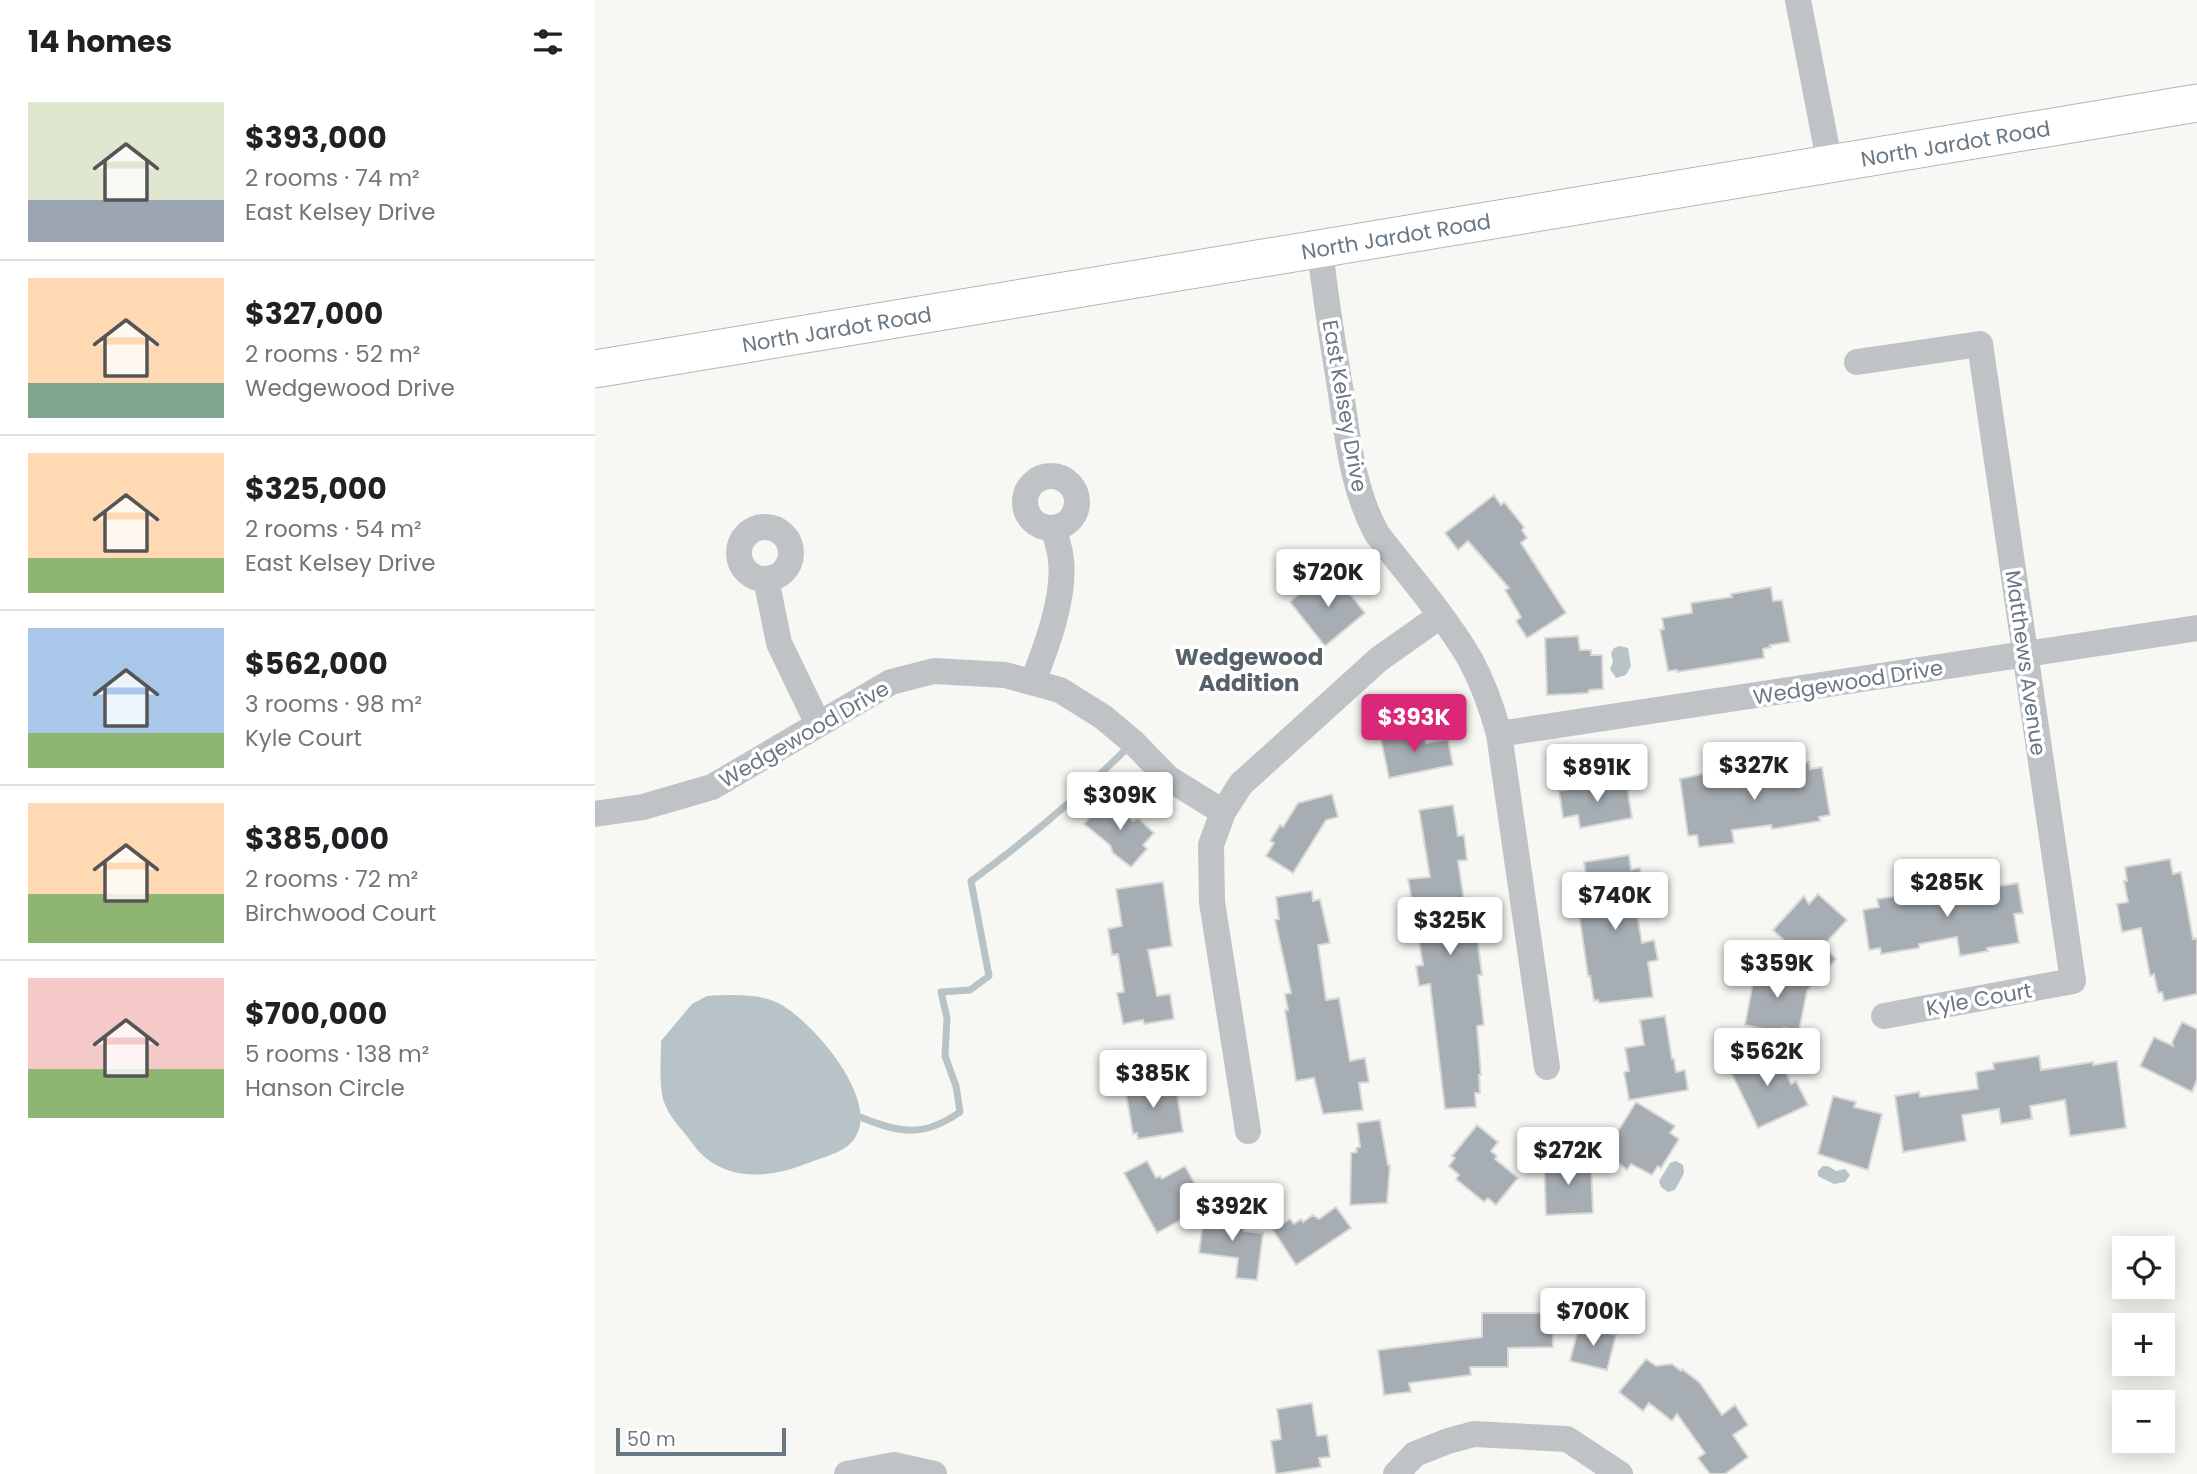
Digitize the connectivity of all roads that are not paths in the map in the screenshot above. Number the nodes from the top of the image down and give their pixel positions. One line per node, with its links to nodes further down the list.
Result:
1 (1798, 0): 3 (street)
2 (2197, 103): 3 (main road, North Jardot Road)
3 (1830, 165): 4 (main road, North Jardot Road)
4 (1320, 248): 6 (main road, North Jardot Road); 9 (street, East Kelsey Drive)
5 (1857, 362): 11 (street, Matthews Avenue)
6 (595, 369)
7 (1054, 528): 12 (street)
8 (766, 579): 13 (street)
9 (1440, 617): 14 (street, East Kelsey Drive); 15 (street)
10 (2197, 628): 11 (street, Wedgewood Drive)
11 (2025, 654): 14 (street, Wedgewood Drive); 17 (street, Matthews Avenue)
12 (1033, 681): 13 (street, Wedgewood Drive); 15 (street, Wedgewood Drive)
13 (818, 724): 16 (street, Wedgewood Drive)
14 (1499, 734): 19 (street, East Kelsey Drive)
15 (1223, 813): 20 (street)
16 (595, 814)
17 (2073, 981): 18 (street, Kyle Court)
18 (1884, 1016)
19 (1547, 1067)
20 (1248, 1132)
21 (847, 1474): 22 (street)
22 (933, 1474)
23 (1396, 1474): 24 (street)
24 (1620, 1474)

